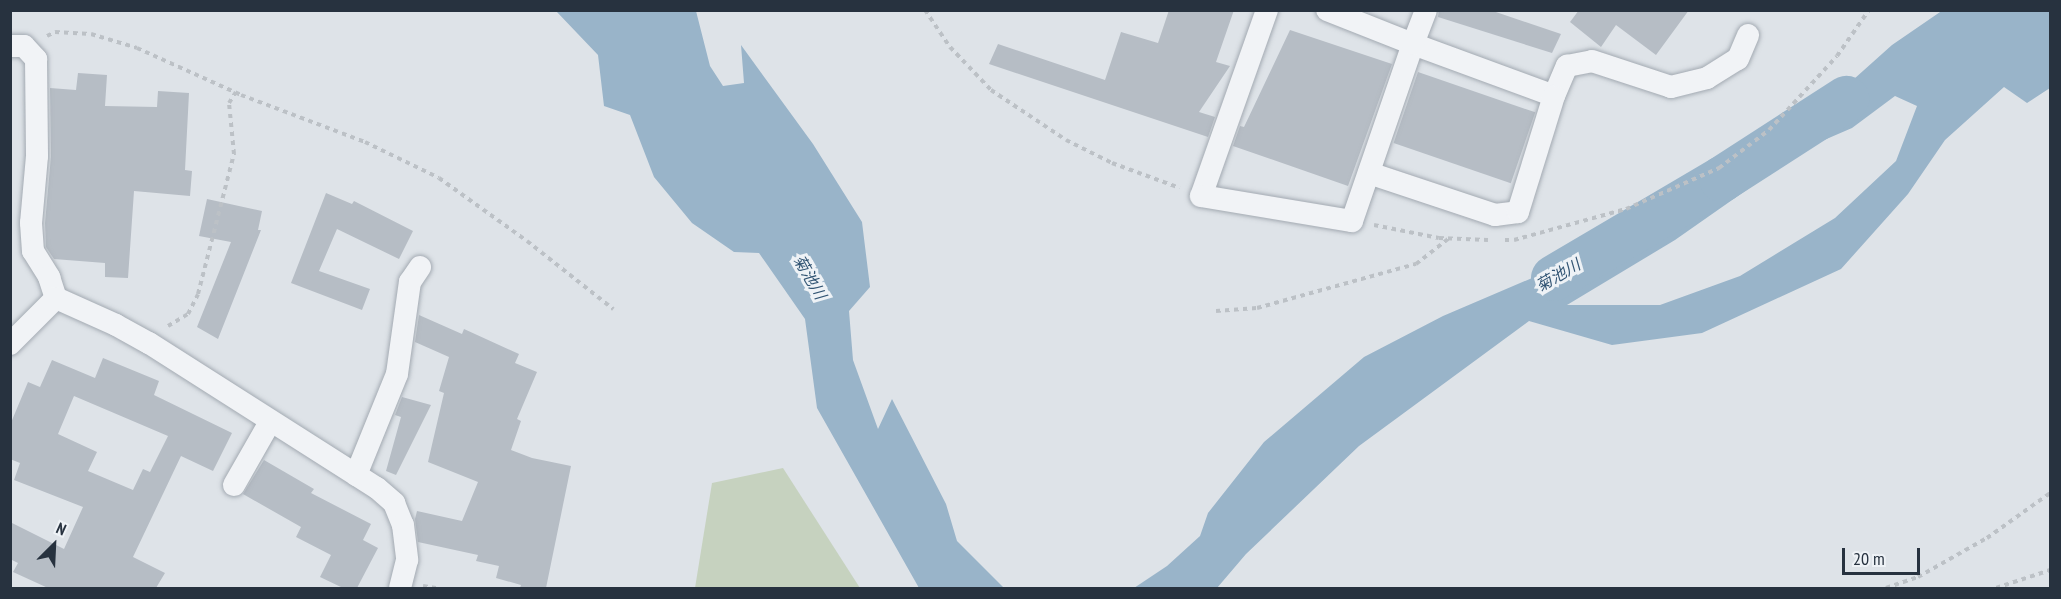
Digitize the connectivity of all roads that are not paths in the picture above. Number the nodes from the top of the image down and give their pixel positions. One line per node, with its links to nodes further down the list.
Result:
1 (1267, 10): 8 (street)
2 (1327, 10): 5 (street)
3 (1426, 10): 5 (street)
4 (1748, 35): 7 (street)
5 (1413, 44): 7 (street); 8 (street)
6 (17, 46): 10 (street)
7 (1554, 96): 8 (street)
8 (1369, 173)
9 (420, 267): 13 (street)
10 (56, 298): 11 (street); 12 (street)
11 (10, 344)
12 (270, 422): 13 (street); 14 (street)
13 (356, 475): 15 (street)
14 (234, 484)
15 (400, 588)

